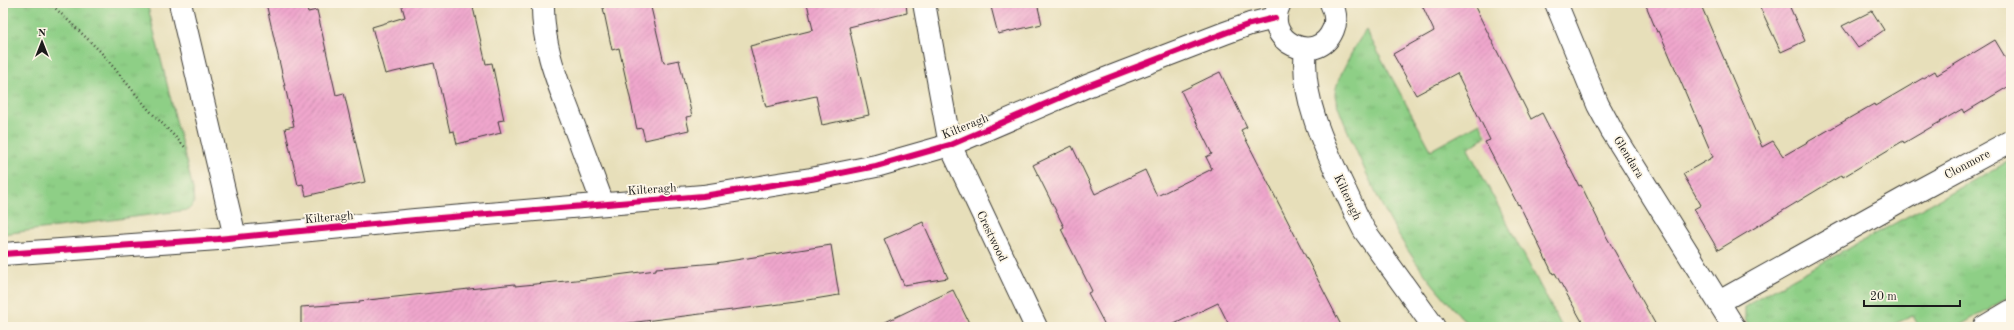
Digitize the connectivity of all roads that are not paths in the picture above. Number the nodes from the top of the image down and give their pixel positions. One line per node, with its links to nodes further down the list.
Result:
1 (180, 3): 11 (street)
2 (543, 3): 10 (street)
3 (924, 3): 9 (street, Kilteragh)
4 (1331, 3): 7 (street)
5 (1556, 3): 13 (street, Glendara)
6 (1278, 11): 7 (street); 9 (street, Kilteragh)
7 (1306, 49): 16 (street, Kilteragh)
8 (2011, 141): 13 (street, Clonmore)
9 (950, 145): 10 (street, Kilteragh); 15 (street, Crestwood)
10 (603, 204): 11 (street, Kilteragh)
11 (235, 237): 12 (street, Kilteragh)
12 (3, 254)
13 (1719, 302): 17 (street, Glendara)
14 (2011, 311): 18 (street)
15 (1036, 327)
16 (1434, 327)
17 (1734, 327)
18 (1984, 327)

